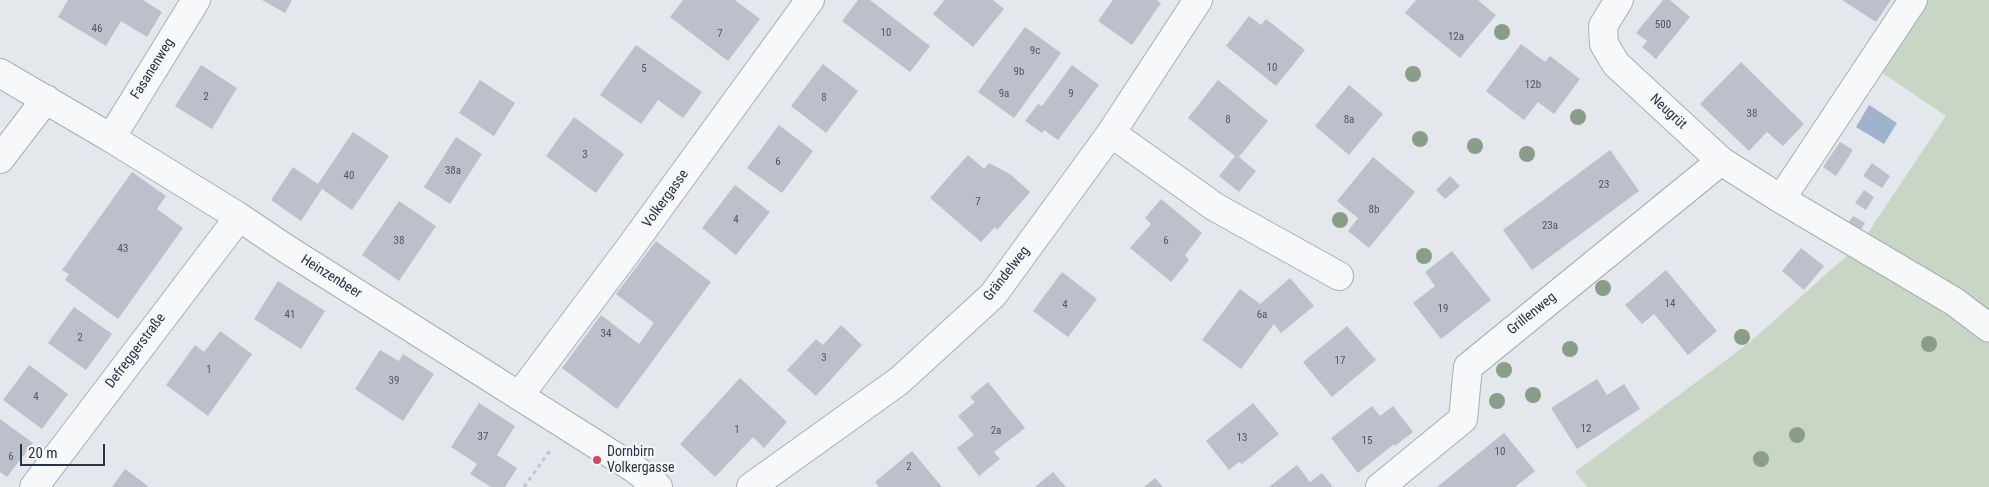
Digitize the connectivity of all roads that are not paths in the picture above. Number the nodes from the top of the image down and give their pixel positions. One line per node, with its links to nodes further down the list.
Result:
1 (196, 0): 9 (street, Fasanenweg)
2 (1198, 0): 8 (street, Grändelweg)
3 (1619, 0): 11 (street, Neugrüt)
4 (1913, 0): 12 (street)
5 (807, 1): 16 (street, Volkergasse)
6 (0, 73): 7 (street, Heinzenbeer)
7 (46, 99): 9 (street, Heinzenbeer); 10 (street)
8 (1111, 133): 14 (street); 19 (street, Grändelweg)
9 (111, 138): 13 (street, Heinzenbeer)
10 (0, 159)
11 (1721, 161): 12 (street, Neugrüt); 20 (street, Grillenweg)
12 (1781, 199): 15 (street, Neugrüt)
13 (239, 217): 16 (street, Heinzenbeer); 17 (street, Defreggerstraße)
14 (1339, 276)
15 (1989, 328)
16 (520, 396): 18 (street, Heinzenbeer)
17 (34, 487)
18 (658, 487)
19 (751, 487)
20 (1380, 487)

